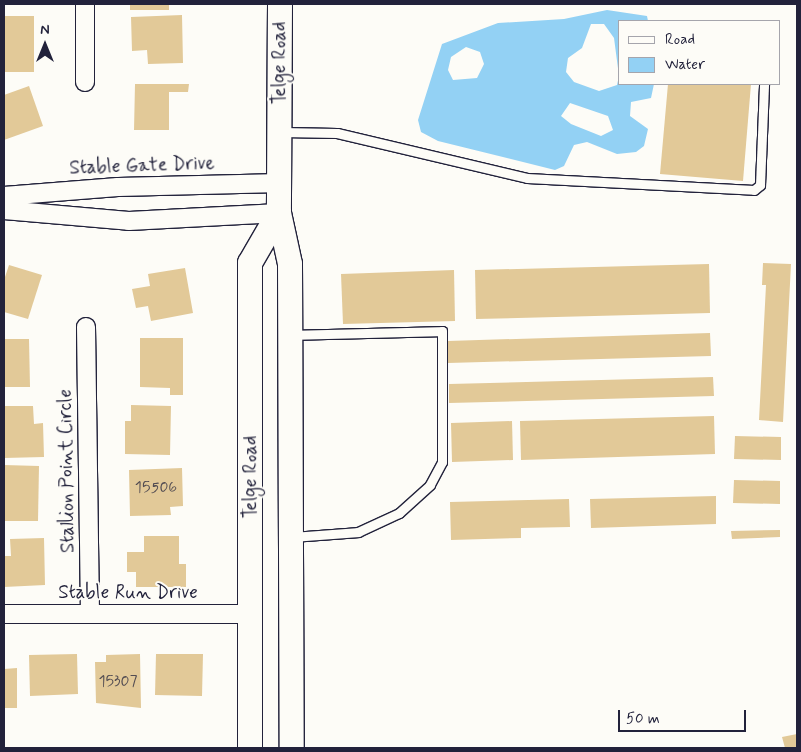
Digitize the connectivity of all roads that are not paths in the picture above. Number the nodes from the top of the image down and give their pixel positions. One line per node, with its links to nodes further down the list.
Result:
1 (85, 4): 3 (street)
2 (280, 4): 5 (main road, Telge Road)
3 (85, 82)
4 (764, 85): 5 (lane)
5 (280, 132): 6 (main road, Telge Road)
6 (281, 183): 7 (street, Stable Gate Drive); 9 (main road, Telge Road)
7 (4, 196)
8 (4, 210): 9 (street)
9 (279, 213): 11 (main road, Telge Road); 15 (main road, Telge Road)
10 (86, 327): 13 (street, Stallion Point Circle)
11 (291, 335): 12 (main road, Telge Road); 12 (lane)
12 (292, 537): 17 (main road, Telge Road)
13 (90, 613): 14 (street, Stable Run Drive); 15 (street, Stable Run Drive)
14 (4, 614)
15 (253, 614): 16 (main road, Telge Road)
16 (250, 748)
17 (292, 748)

